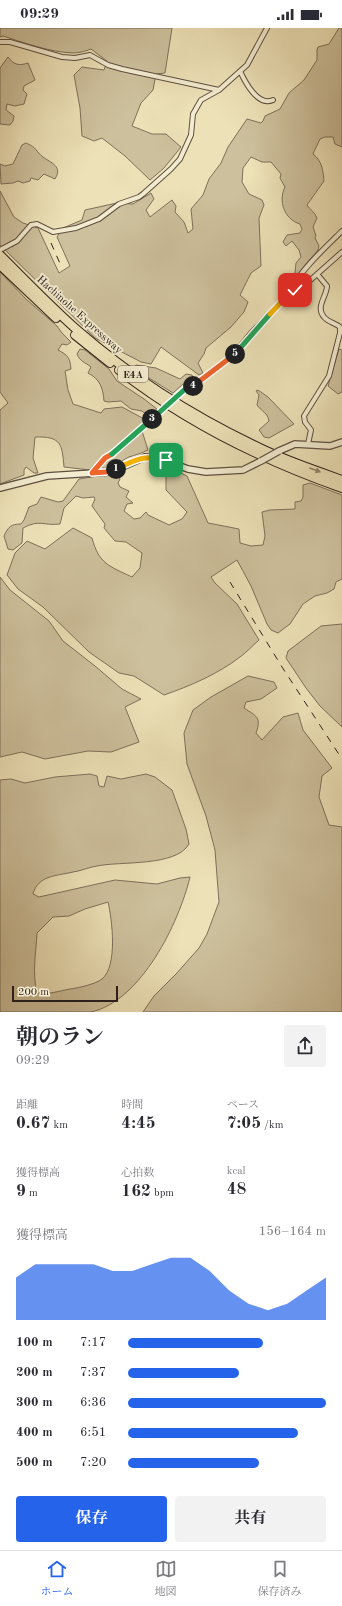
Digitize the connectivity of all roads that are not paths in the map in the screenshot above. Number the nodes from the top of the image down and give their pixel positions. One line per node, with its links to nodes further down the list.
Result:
1 (267, 28): 3 (street)
2 (0, 42): 4 (street)
3 (240, 71): 4 (street); 5 (street)
4 (219, 90): 8 (street)
5 (273, 100)
6 (342, 231): 11 (street)
7 (342, 252): 10 (street)
8 (0, 253): 15 (highway, Hachinohe Expressway / E4A, one-way to 15)
9 (0, 265): 17 (highway, Hachinohe Expressway / E4A)
10 (317, 274): 11 (street); 13 (street)
11 (291, 292): 14 (street, bridge)
12 (342, 442): 13 (street)
13 (308, 444): 14 (street, bridge)
14 (92, 473): 16 (street)
15 (342, 480)
16 (0, 488)
17 (342, 488)

